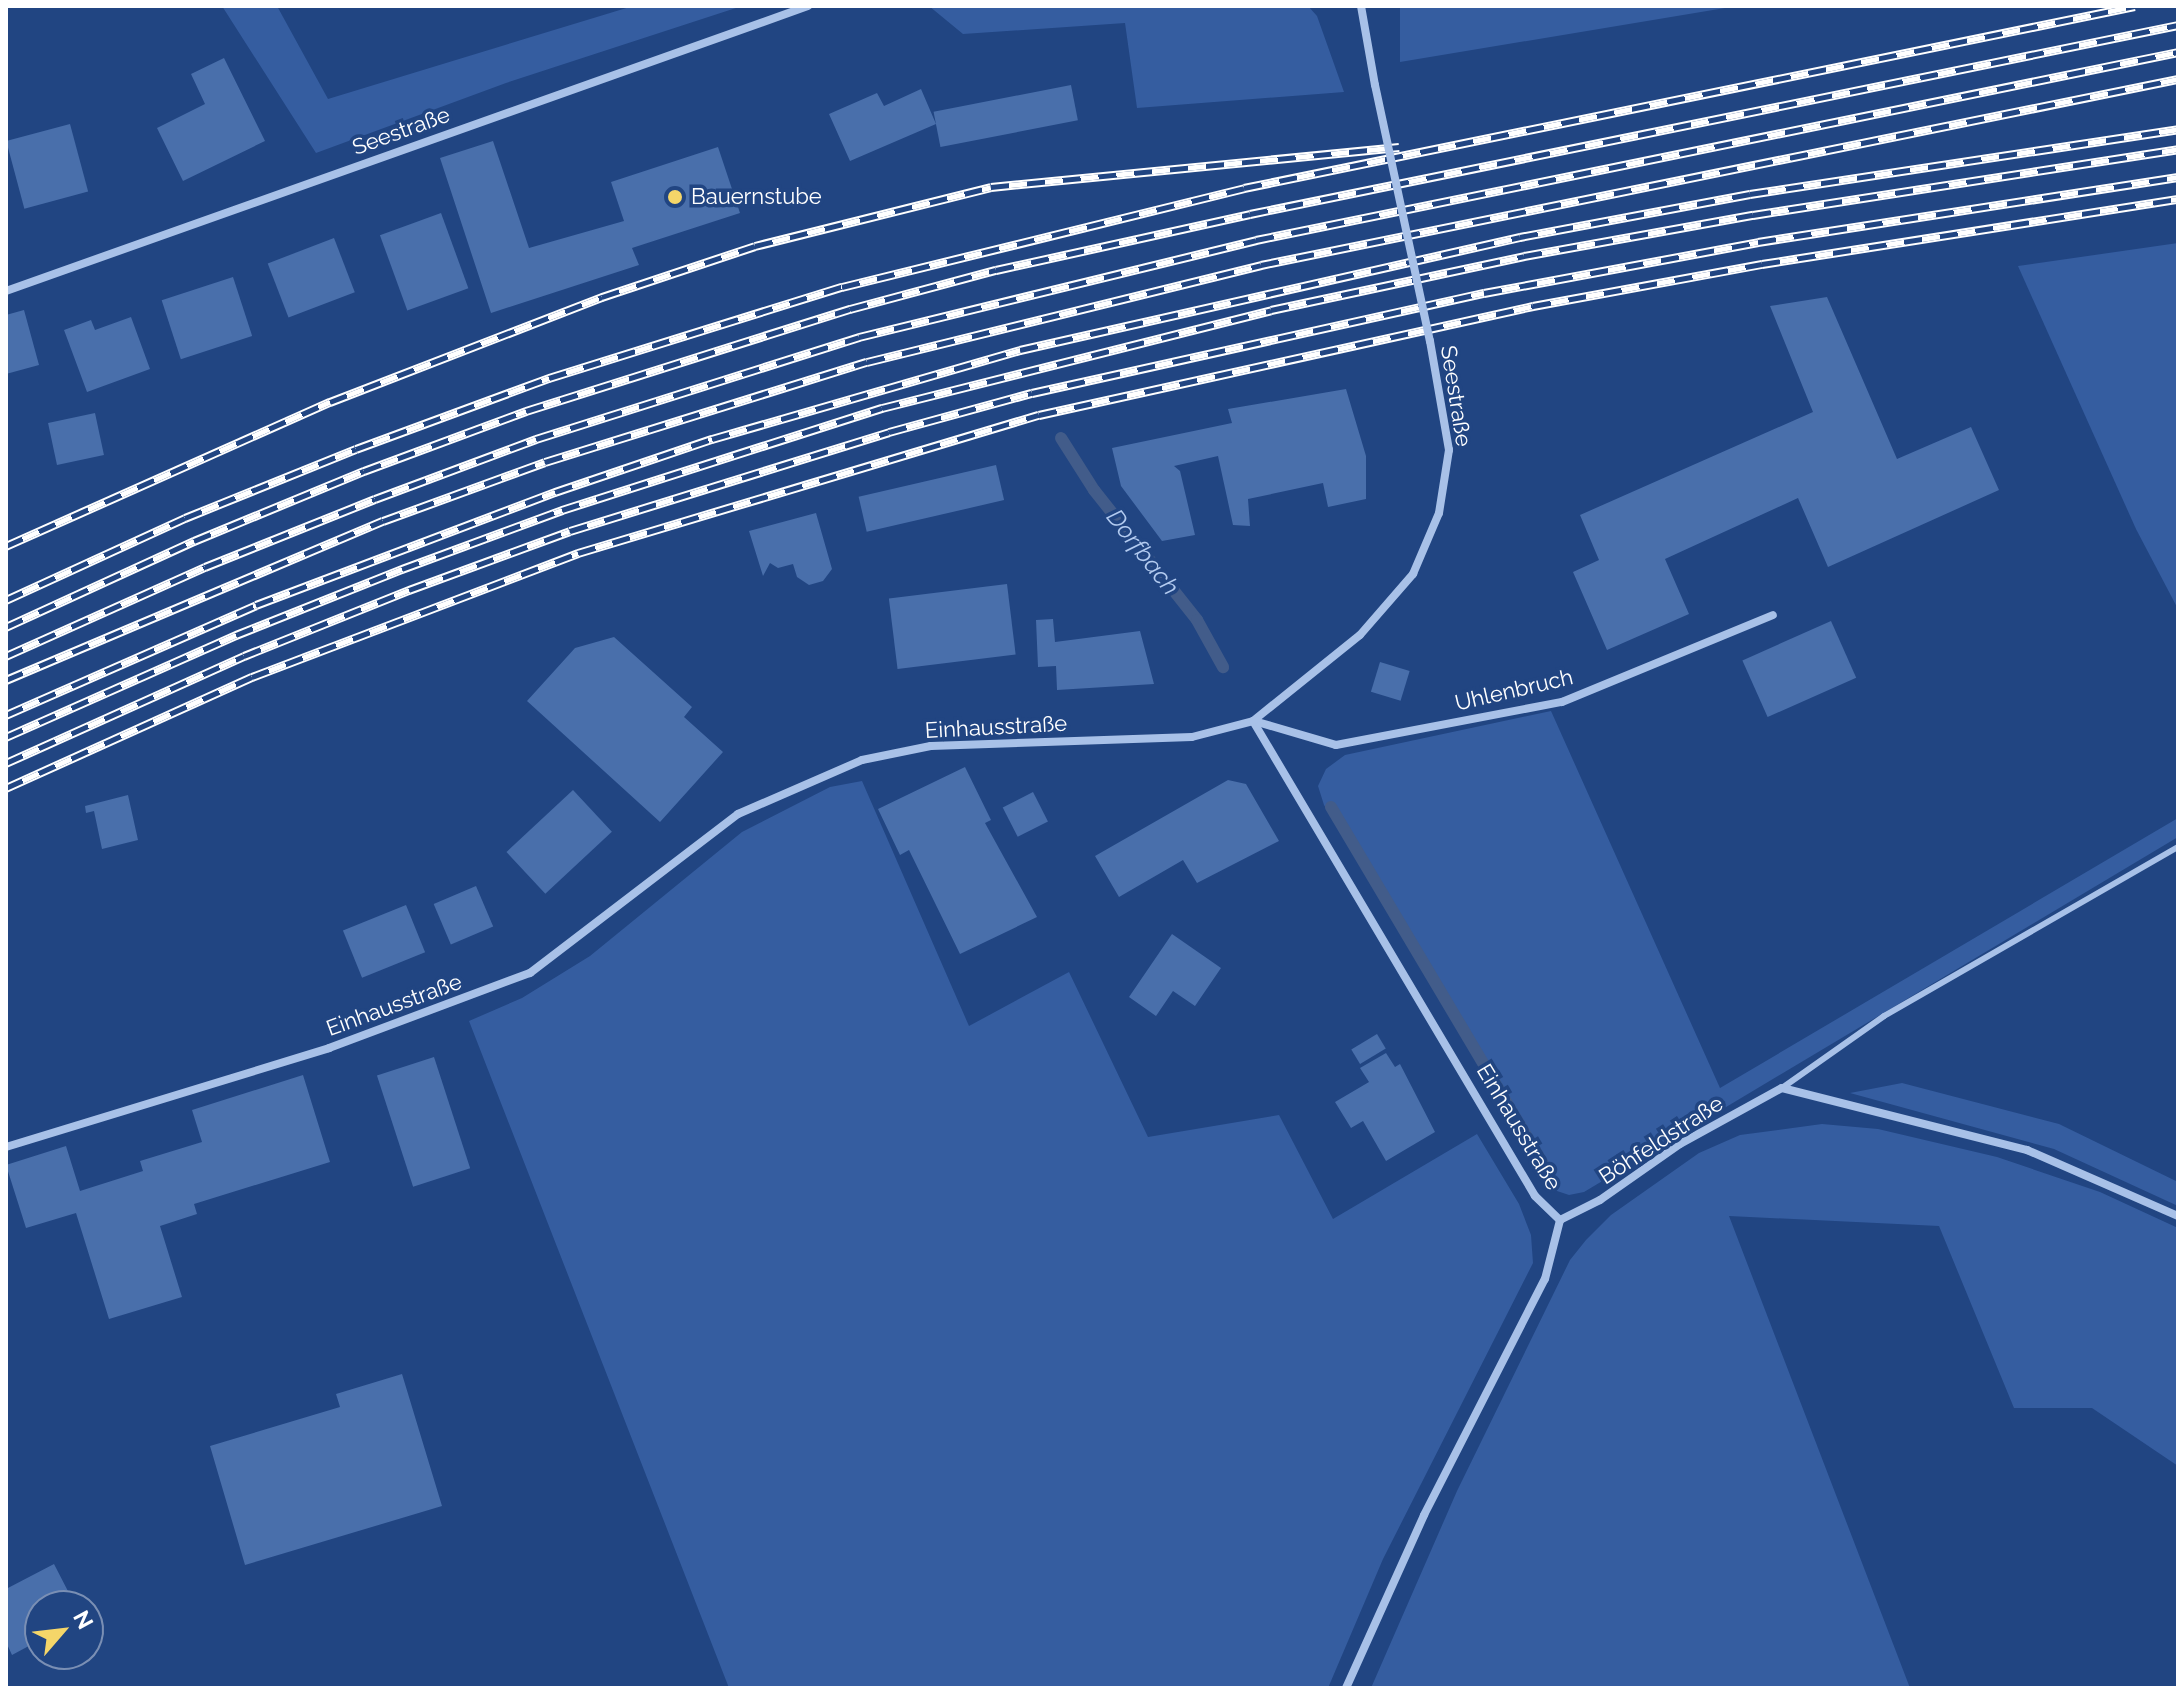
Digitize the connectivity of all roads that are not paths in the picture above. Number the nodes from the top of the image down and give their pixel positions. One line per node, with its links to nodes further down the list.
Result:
1 (808, 6): 3 (street, Seestraße)
2 (1361, 6): 5 (street, Seestraße, bridge)
3 (6, 291)
4 (1773, 615): 5 (street, Uhlenbruch)
5 (1253, 721): 8 (street, Einhausstraße); 10 (street, Einhausstraße)
6 (2178, 847): 7 (lane)
7 (1782, 1088): 9 (street); 10 (street, Böhfeldstraße)
8 (6, 1147)
9 (2178, 1216)
10 (1560, 1220): 11 (street)
11 (1346, 1688)

